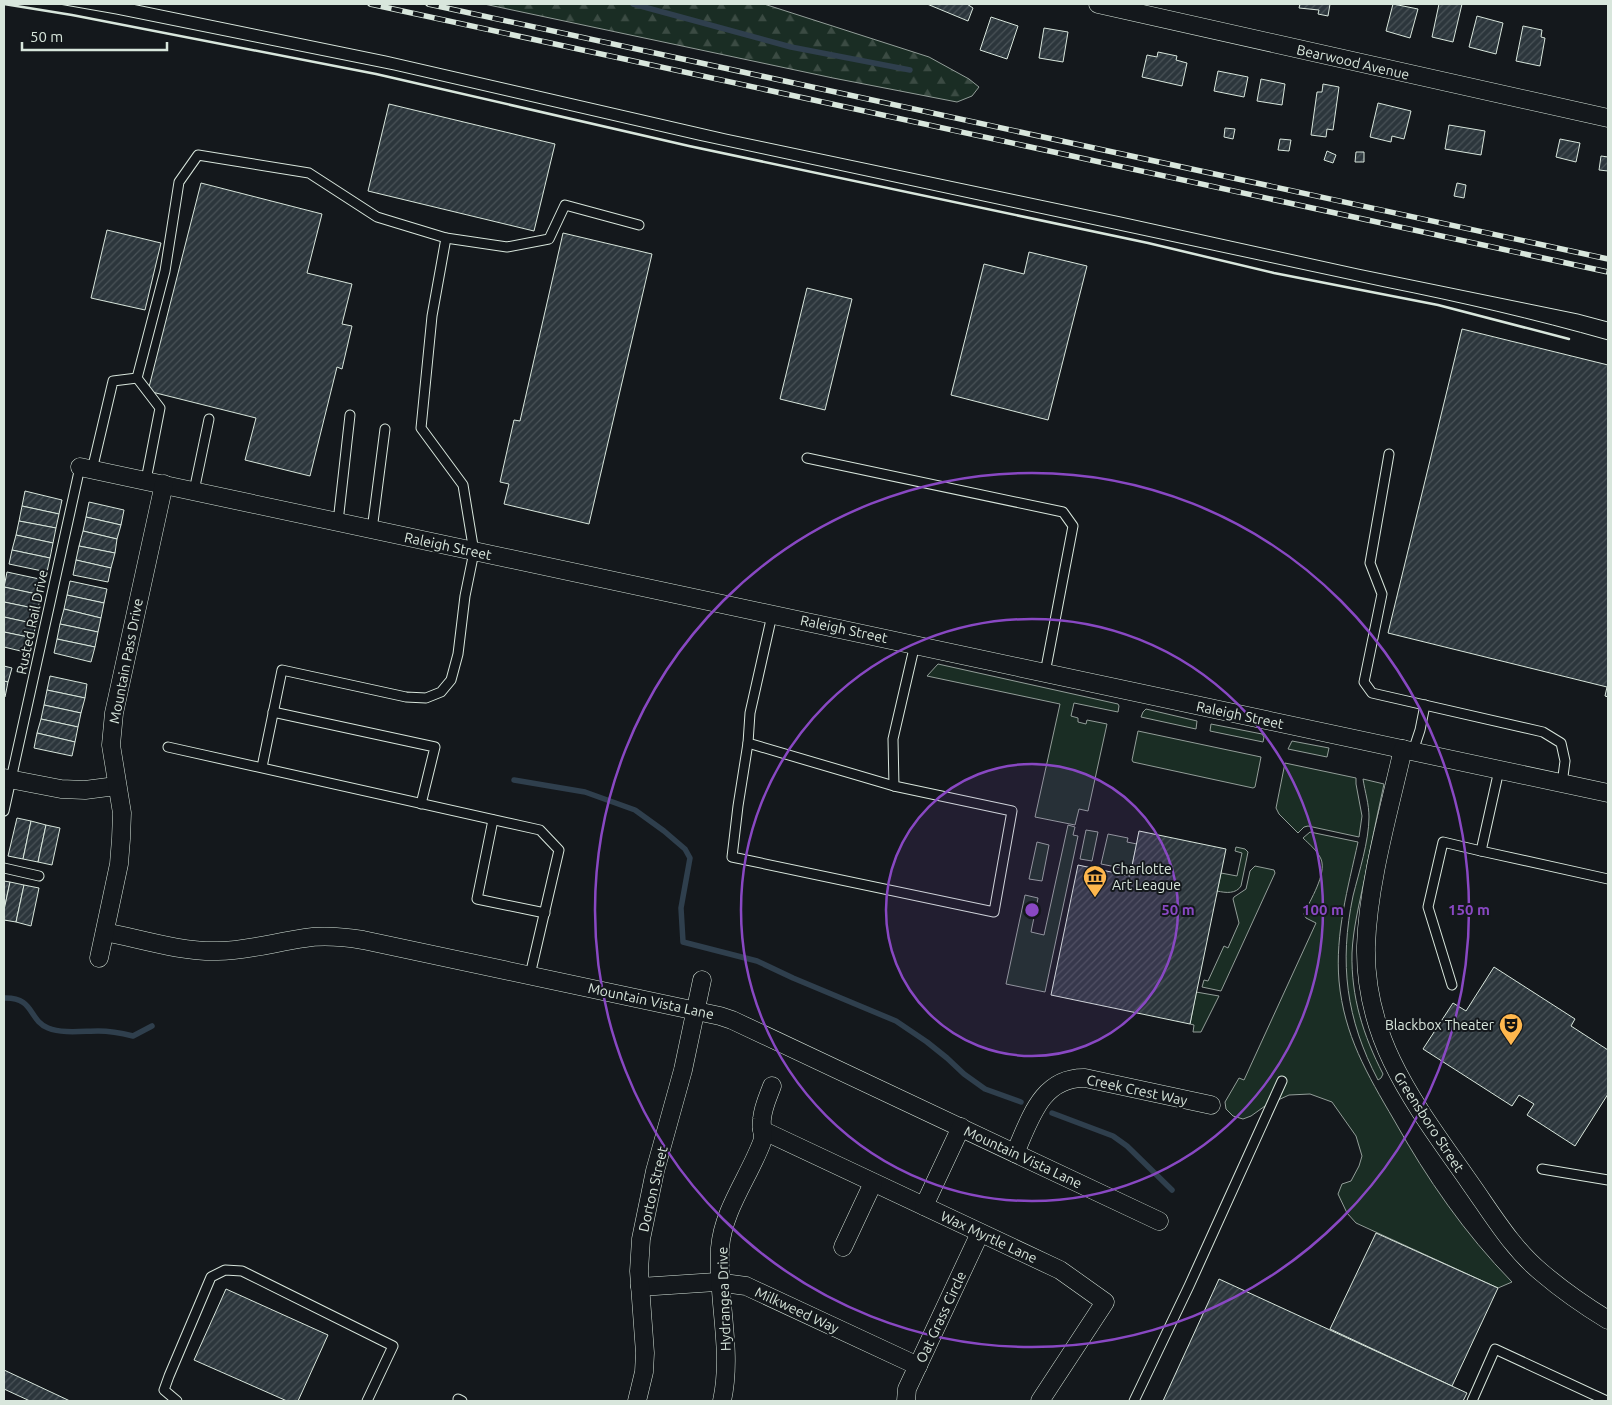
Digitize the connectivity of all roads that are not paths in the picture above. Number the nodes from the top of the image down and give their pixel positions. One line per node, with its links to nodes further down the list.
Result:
1 (1098, 4): 2 (street, Bearwood Avenue)
2 (1608, 118)
3 (639, 225): 4 (lane)
4 (446, 238): 5 (lane); 16 (lane)
5 (137, 378): 11 (lane, Rusted Rail Drive); 12 (lane)
6 (350, 415): 14 (lane)
7 (209, 419): 13 (lane)
8 (385, 429): 15 (lane)
9 (1389, 454): 20 (lane)
10 (806, 458): 19 (lane)
11 (86, 468): 12 (street, Raleigh Street); 27 (lane, Rusted Rail Drive)
12 (155, 482): 13 (street, Raleigh Street); 29 (street, Mountain Pass Drive)
13 (194, 490): 14 (street, Raleigh Street)
14 (338, 522): 15 (street, Raleigh Street)
15 (372, 530): 16 (street, Raleigh Street)
16 (474, 552): 17 (street, Raleigh Street); 21 (lane)
17 (772, 614): 18 (street, Raleigh Street); 22 (lane)
18 (914, 644): 19 (street, Raleigh Street); 30 (lane)
19 (1045, 673): 24 (street, Raleigh Street)
20 (1425, 705): 24 (lane); 28 (lane)
21 (273, 712): 25 (lane); 32 (lane)
22 (748, 743): 30 (lane); 30 (lane)
23 (168, 747): 25 (lane)
24 (1408, 750): 26 (street, Raleigh Street); 61 (street, Greensboro Street)
25 (262, 767): 32 (lane)
26 (1499, 770): 28 (street, Raleigh Street); 35 (lane)
27 (8, 778): 29 (street); 33 (lane, Rusted Rail Drive)
28 (1562, 784): 31 (street, Raleigh Street)
29 (116, 786): 40 (street, Mountain Pass Drive)
30 (894, 786)
31 (1608, 793)
32 (421, 804): 34 (lane)
33 (4, 811)
34 (493, 820): 39 (lane); 39 (lane)
35 (1481, 851): 38 (lane); 44 (lane)
36 (4, 868): 37 (lane)
37 (39, 876)
38 (1608, 879)
39 (545, 913): 42 (lane)
40 (105, 932): 41 (street, Mountain Pass Drive); 42 (street, Mountain Vista Lane)
41 (99, 958)
42 (530, 976): 45 (street, Mountain Vista Lane)
43 (702, 980): 45 (street, Dorton Street)
44 (1452, 985)
45 (696, 1011): 49 (street, Mountain Vista Lane); 60 (street, Dorton Street)
46 (1282, 1081): 69 (lane)
47 (772, 1086): 50 (street, Hydrangea Drive)
48 (1211, 1105): 51 (street, Creek Crest Way)
49 (961, 1128): 51 (street, Mountain Vista Lane); 55 (street)
50 (762, 1130): 54 (street, Wax Myrtle Lane); 59 (street, Hydrangea Drive)
51 (1015, 1153): 56 (street, Mountain Vista Lane)
52 (1542, 1169): 53 (lane)
53 (1608, 1180)
54 (873, 1183): 55 (street, Wax Myrtle Lane); 58 (street)
55 (924, 1206): 57 (street, Wax Myrtle Lane)
56 (1159, 1221)
57 (980, 1233): 62 (street, Oat Grass Circle); 68 (street, Wax Myrtle Lane)
58 (843, 1247)
59 (721, 1282): 60 (street, Milkweed Way); 62 (street, Milkweed Way); 66 (street, Hydrangea Drive)
60 (640, 1287): 65 (street, Dorton Street)
61 (1608, 1320)
62 (918, 1366): 67 (street, Oat Grass Circle)
63 (176, 1401): 64 (lane)
64 (367, 1401)
65 (637, 1401)
66 (722, 1401)
67 (906, 1401)
68 (1040, 1401)
69 (1134, 1401)
70 (1472, 1401): 71 (lane)
71 (1607, 1401)

